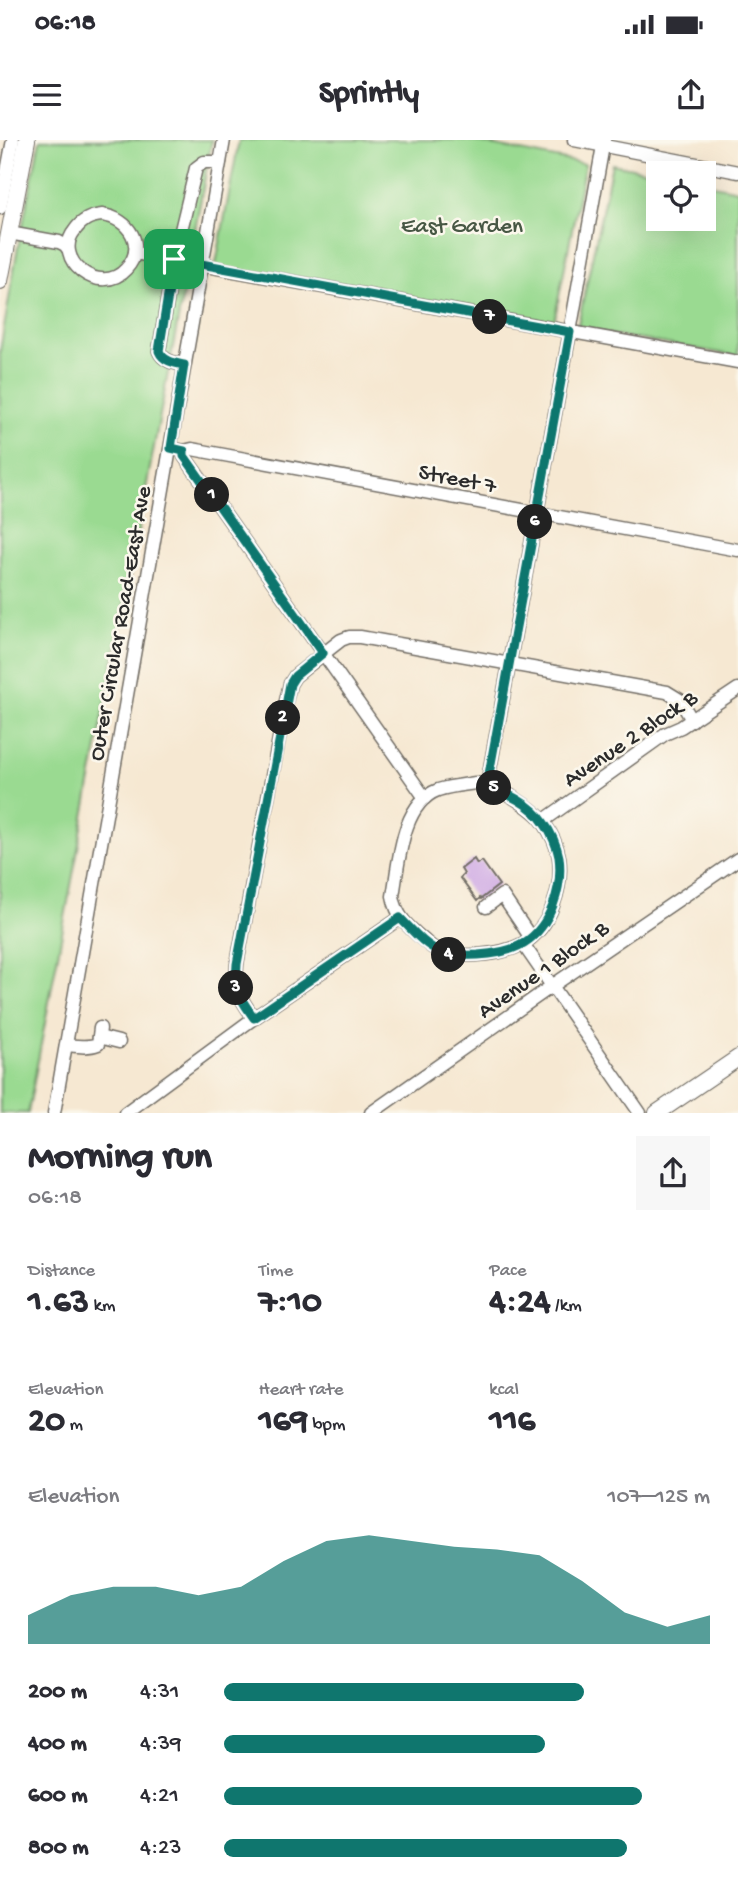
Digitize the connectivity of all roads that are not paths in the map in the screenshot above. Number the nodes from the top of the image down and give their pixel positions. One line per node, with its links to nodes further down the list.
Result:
1 (13, 140): 8 (street)
2 (27, 140): 9 (main road)
3 (224, 140): 6 (street, Outer Circular Road-East Ave)
4 (573, 140): 5 (street)
5 (603, 143): 7 (street); 16 (street)
6 (220, 162): 13 (street); 14 (street, Outer Circular Road-East Ave)
7 (738, 172)
8 (0, 208)
9 (10, 230): 10 (street); 11 (street); 15 (main road)
10 (72, 234): 11 (street); 12 (street)
11 (68, 249): 12 (street)
12 (135, 253): 13 (street)
13 (174, 259): 14 (street); 18 (street)
14 (201, 264): 16 (street); 18 (street, Outer Circular Road-East Ave)
15 (0, 281)
16 (570, 332): 17 (street); 21 (street)
17 (738, 362)
18 (184, 365): 19 (street, Outer Circular Road-East Ave)
19 (171, 448): 20 (street, Street 7); 37 (street, Outer Circular Road-East Ave)
20 (184, 451): 21 (street, Street 7); 23 (street)
21 (537, 513): 22 (street, Street 7); 24 (street)
22 (738, 550)
23 (323, 653): 24 (street); 28 (street); 35 (street)
24 (508, 665): 26 (street); 27 (street)
25 (738, 689): 26 (street, Avenue 2 Block B)
26 (692, 720): 29 (street, Avenue 2 Block B)
27 (487, 785): 28 (street); 29 (street)
28 (425, 798): 32 (street)
29 (543, 821): 33 (street)
30 (738, 859): 34 (street, Avenue 1 Block B)
31 (486, 907): 33 (street)
32 (400, 918): 33 (street); 35 (street)
33 (527, 941): 34 (street)
34 (552, 986): 42 (street, Avenue 1 Block B); 43 (street)
35 (254, 1018): 41 (street)
36 (119, 1042): 37 (street)
37 (66, 1045): 40 (street, Outer Circular Road-East Ave)
38 (738, 1058): 44 (main road)
39 (738, 1069): 45 (main road)
40 (54, 1113)
41 (125, 1113)
42 (371, 1113)
43 (640, 1113)
44 (657, 1113)
45 (674, 1113)

